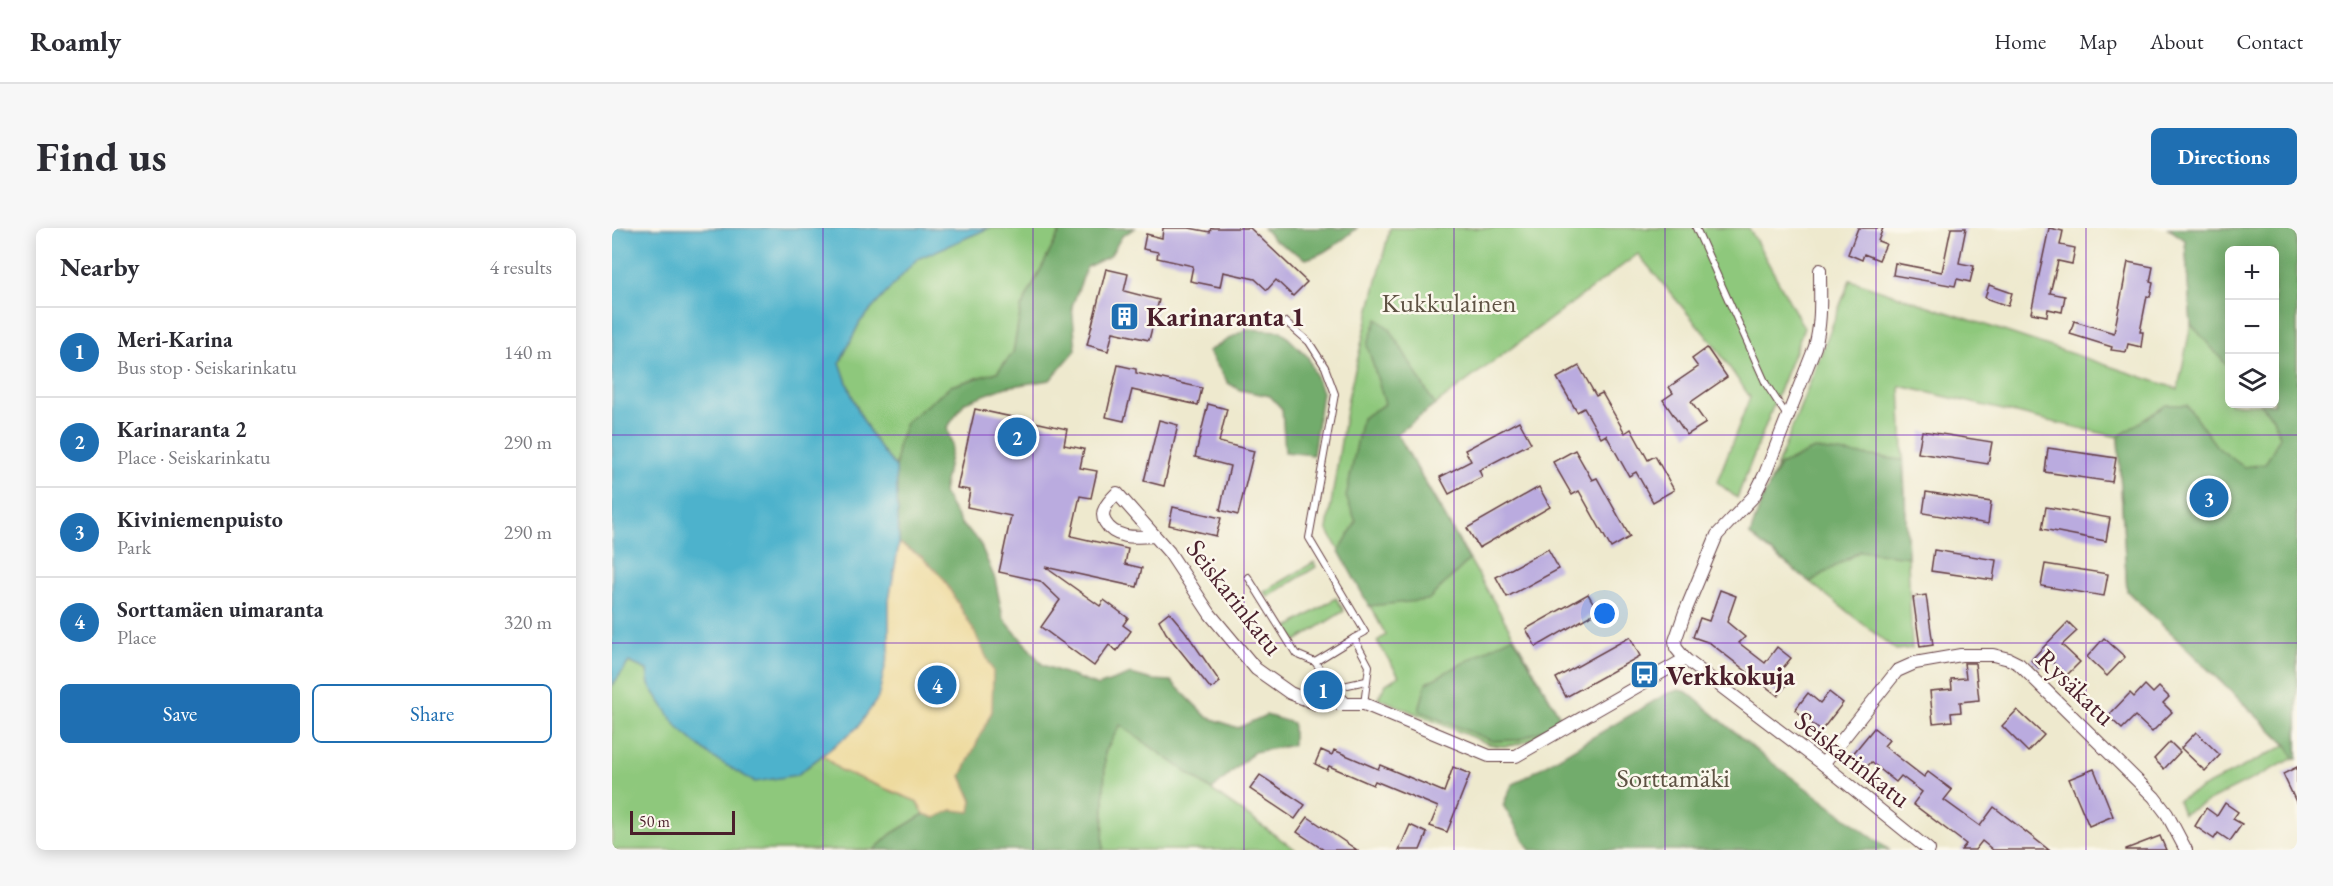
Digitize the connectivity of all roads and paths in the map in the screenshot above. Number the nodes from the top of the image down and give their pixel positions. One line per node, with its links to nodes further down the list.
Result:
1 (1696, 228): 4 (lane)
2 (1820, 270): 4 (street)
3 (1286, 322): 7 (lane)
4 (1788, 416): 8 (street)
5 (1155, 536): 12 (street, Seiskarinkatu)
6 (1248, 578): 9 (lane)
7 (1354, 638): 9 (lane); 10 (lane)
8 (1685, 659): 13 (street, Seiskarinkatu); 14 (street, Seiskarinkatu)
9 (1315, 662): 11 (lane)
10 (1366, 681): 11 (lane); 13 (lane)
11 (1334, 688): 12 (lane)
12 (1350, 704): 13 (street, Seiskarinkatu)
13 (1364, 704)
14 (1823, 764): 15 (street, Seiskarinkatu); 16 (street, Rysäkatu)
15 (1929, 850)
16 (2186, 850)

